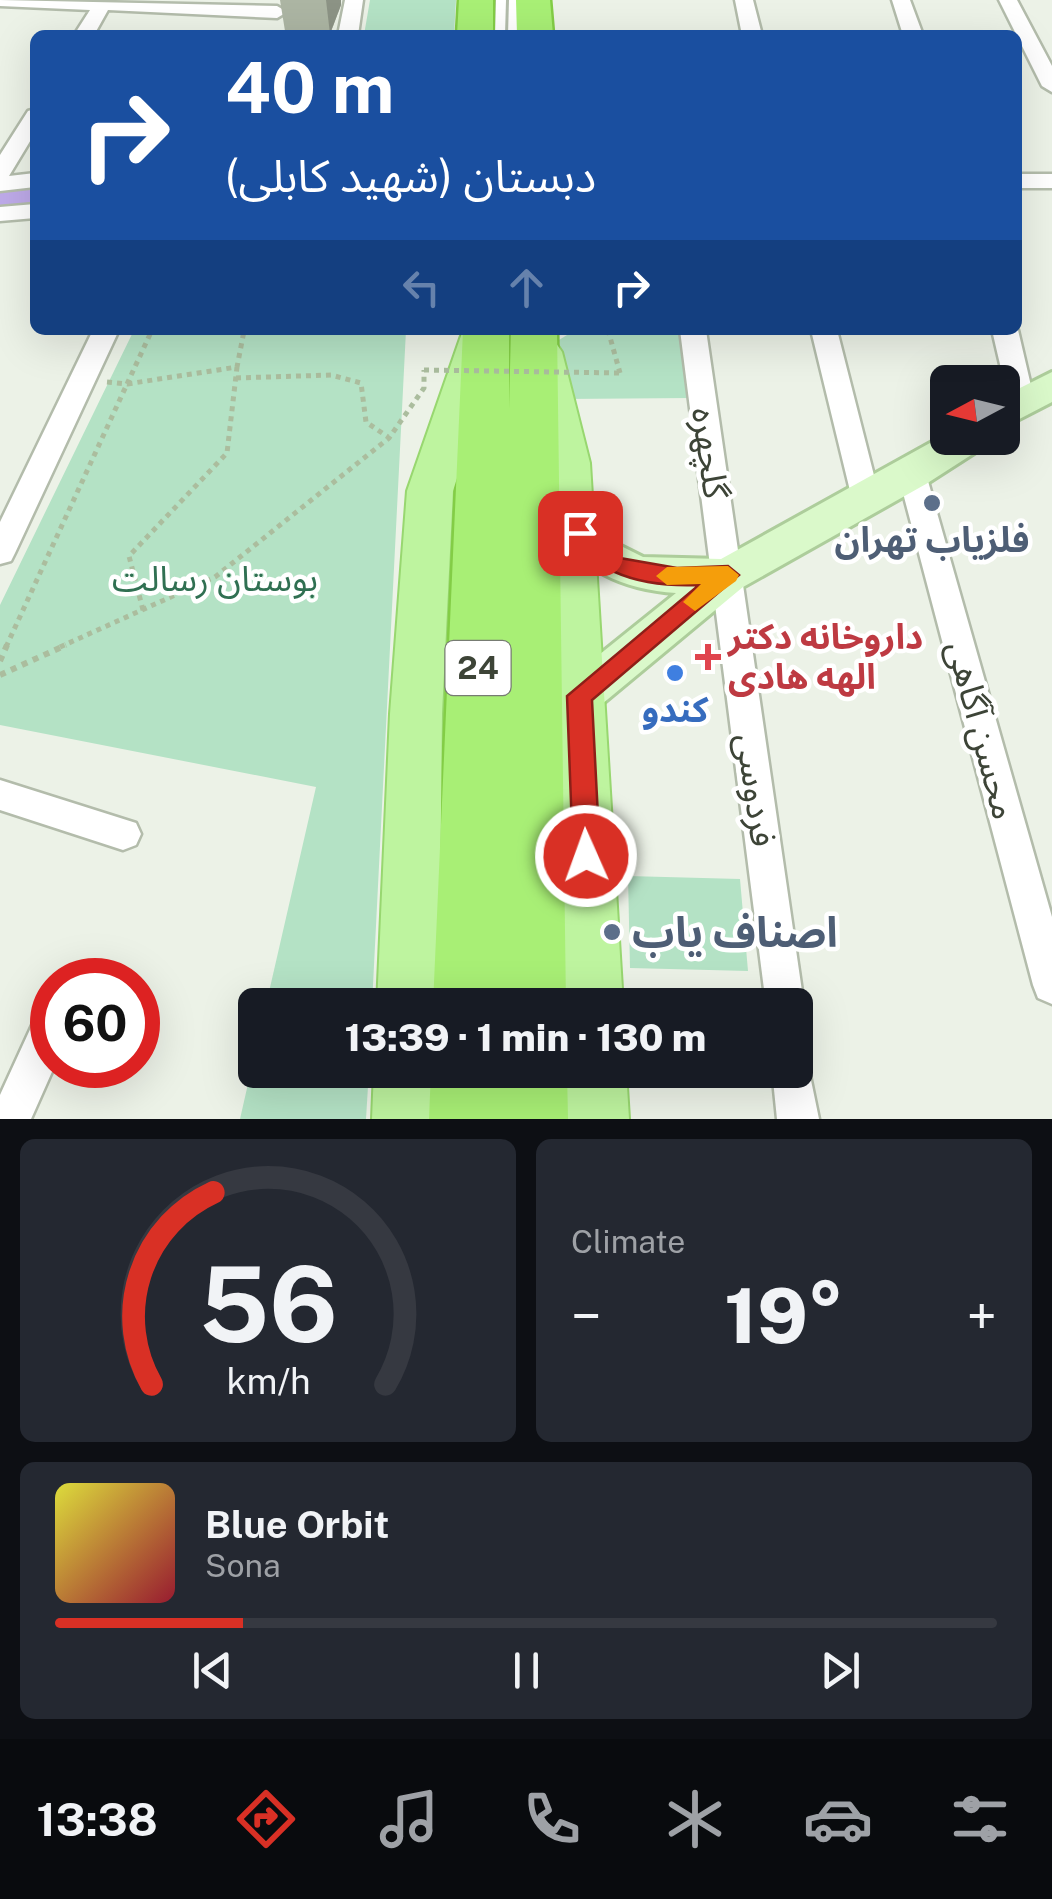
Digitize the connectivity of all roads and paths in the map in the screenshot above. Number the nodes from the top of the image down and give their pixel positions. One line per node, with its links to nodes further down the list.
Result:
1 (0, 0): 10 (street)
2 (354, 0): 14 (street)
3 (476, 0): 15 (highway)
4 (501, 0): 16 (lane)
5 (514, 0): 17 (lane)
6 (534, 0): 18 (highway)
7 (744, 0): 19 (street)
8 (901, 0): 20 (street)
9 (1008, 0): 21 (street)
10 (104, 2): 11 (street); 12 (street)
11 (280, 6): 13 (street)
12 (87, 30)
13 (268, 30)
14 (349, 30)
15 (475, 30)
16 (500, 30)
17 (513, 30)
18 (534, 30)
19 (751, 30)
20 (911, 30)
21 (1052, 86)
22 (30, 123): 23 (street)
23 (0, 172)
24 (30, 181): 27 (street)
25 (1022, 181): 26 (street)
26 (1052, 181)
27 (0, 184)
28 (30, 211): 29 (street)
29 (0, 214)
30 (103, 335): 43 (street)
31 (150, 335): 44 (path)
32 (244, 335): 41 (path)
33 (517, 335): 60 (main road)
34 (519, 335): 61 (highway, 24)
35 (519, 335): 62 (highway, 24)
36 (523, 335): 50 (main road)
37 (609, 335): 46 (path, bridge)
38 (694, 335): 52 (street, گلچهره)
39 (825, 335): 49 (street)
40 (1006, 335): 45 (street)
41 (237, 367): 42 (path); 44 (path)
42 (236, 378): 46 (path); 53 (path)
43 (79, 381): 44 (path); 51 (street)
44 (127, 384): 54 (path)
45 (1025, 401)
46 (389, 438): 53 (path)
47 (942, 455): 48 (main road)
48 (912, 474): 49 (main road); 59 (street, محسن آگاهی)
49 (866, 500): 52 (main road)
50 (572, 523): 52 (main road); 56 (main road)
51 (0, 553)
52 (728, 575): 56 (main road); 64 (street, فردوسی)
53 (143, 610): 55 (path)
54 (0, 661)
55 (0, 674)
56 (580, 696): 63 (main road)
57 (0, 795): 58 (street)
58 (123, 834)
59 (1052, 985)
60 (408, 988)
61 (470, 988)
62 (530, 988)
63 (591, 988)
64 (783, 988)
65 (30, 1074): 71 (street)
66 (406, 1088): 72 (main road)
67 (467, 1088): 73 (highway)
68 (530, 1088): 74 (highway)
69 (595, 1088): 75 (main road)
70 (794, 1088): 76 (street)
71 (10, 1119)
72 (405, 1119)
73 (466, 1119)
74 (530, 1119)
75 (596, 1119)
76 (798, 1119)

